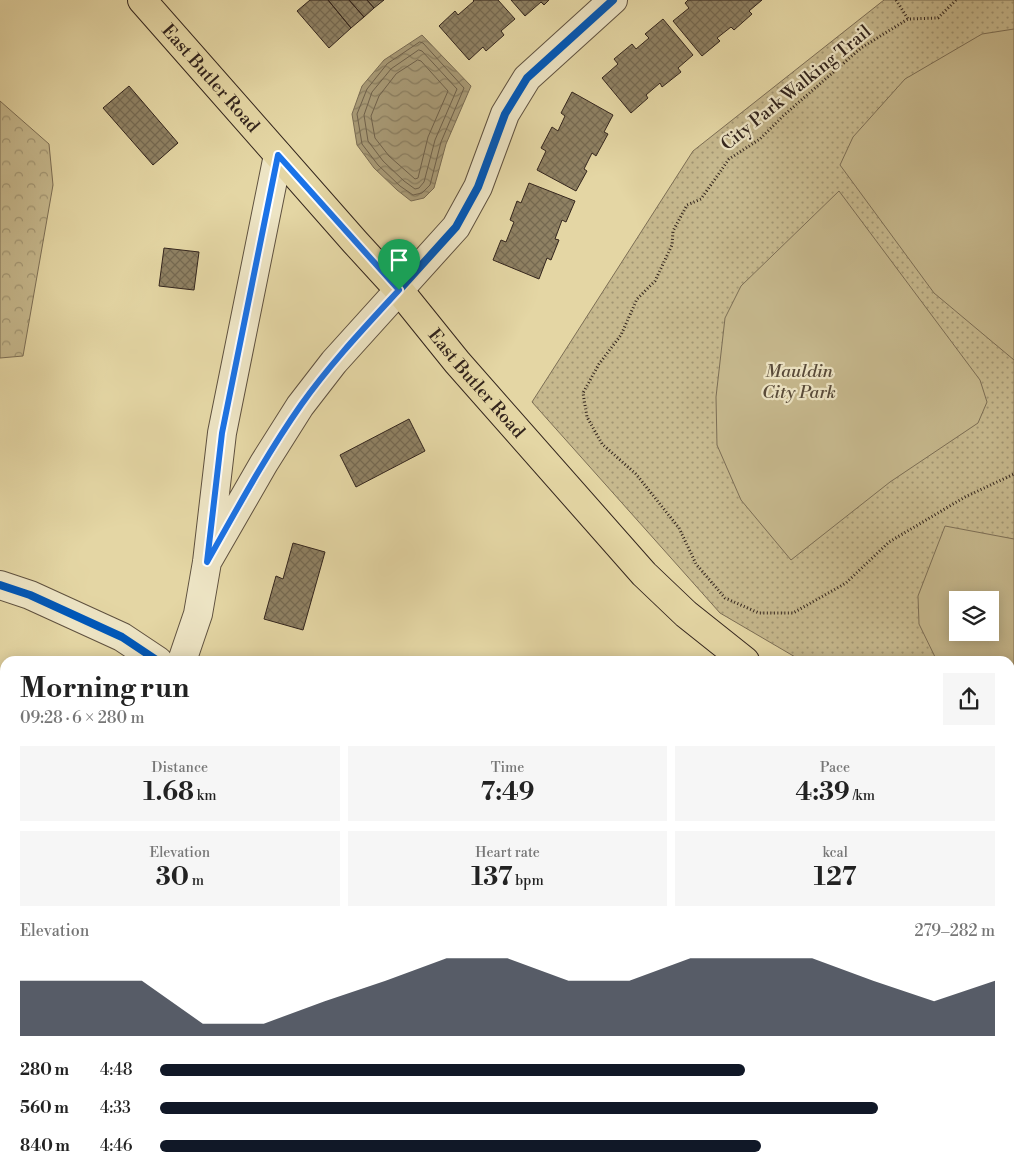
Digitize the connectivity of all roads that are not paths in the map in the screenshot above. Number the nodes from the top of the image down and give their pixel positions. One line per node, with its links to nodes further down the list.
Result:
1 (142, 0): 3 (main road, East Butler Road)
2 (613, 0): 4 (street)
3 (278, 155): 4 (main road, East Butler Road); 5 (street)
4 (399, 290): 5 (street); 9 (main road, East Butler Road)
5 (207, 562): 8 (street)
6 (0, 584): 7 (street)
7 (150, 656)
8 (184, 656)
9 (739, 656)

